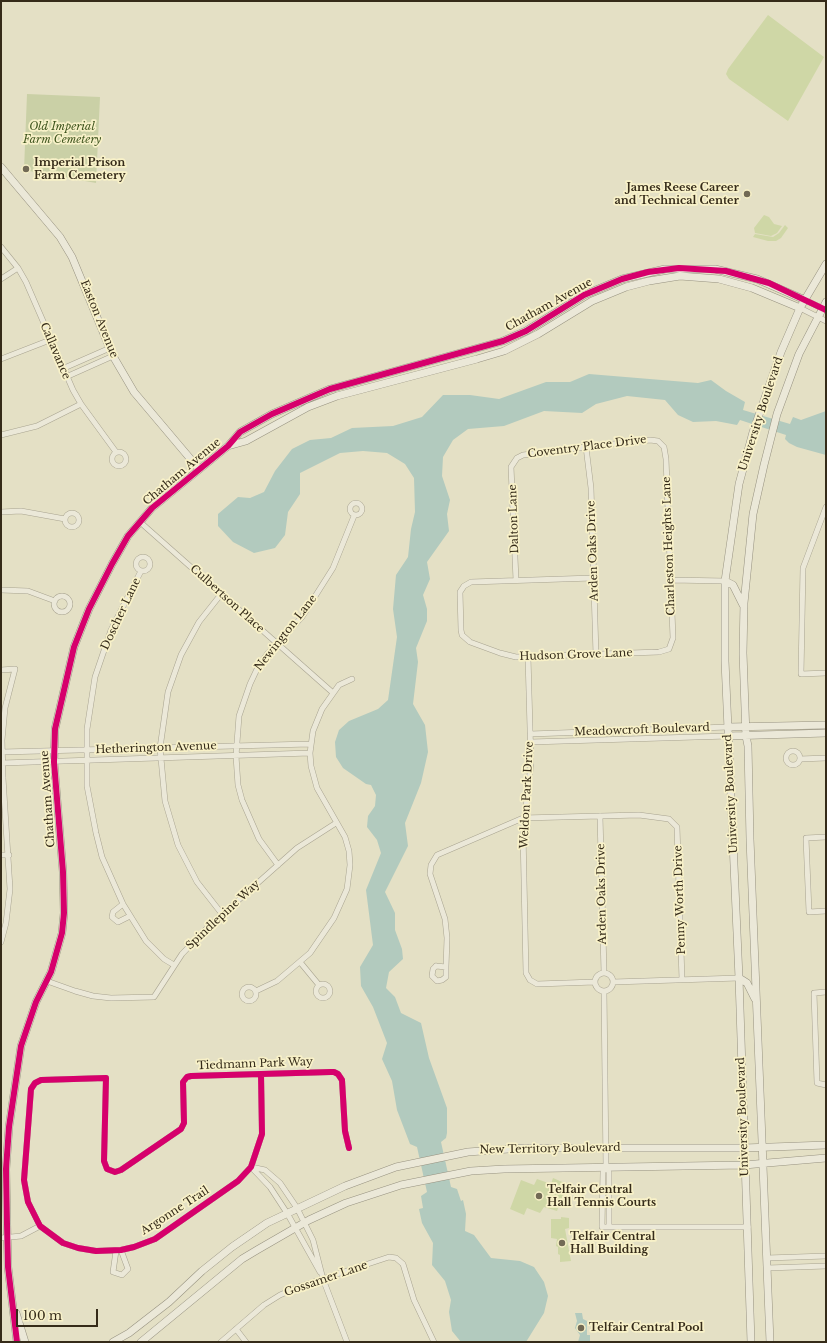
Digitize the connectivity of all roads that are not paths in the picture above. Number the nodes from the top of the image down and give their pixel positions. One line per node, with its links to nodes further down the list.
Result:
1 (1, 167): 14 (main road, Easton Avenue)
2 (1, 247): 4 (street, Callavance)
3 (826, 264): 8 (main road, University Boulevard)
4 (18, 268): 7 (street); 13 (street, Callavance)
5 (679, 268): 6 (main road); 8 (main road, Chatham Avenue); 22 (main road, Chatham Avenue)
6 (680, 276): 10 (main road, Chatham Avenue); 22 (main road, Chatham Avenue)
7 (1, 279)
8 (805, 300): 9 (street, Chatham Avenue); 10 (main road, University Boulevard)
9 (825, 307): 11 (main road, University Boulevard)
10 (800, 308): 11 (street, Chatham Avenue); 36 (main road, University Boulevard)
11 (818, 317): 12 (street, Chatham Avenue); 40 (main road, University Boulevard)
12 (826, 321)
13 (50, 340): 16 (street); 17 (street, Callavance)
14 (110, 348): 15 (main road, Easton Avenue); 17 (street)
15 (113, 356): 18 (street); 26 (main road, Easton Avenue)
16 (1, 359)
17 (62, 368): 18 (street, Callavance)
18 (66, 377): 19 (street, Callavance)
19 (81, 404): 20 (street); 24 (street, Callavance)
20 (1, 435)
21 (660, 442): 23 (street, Coventry Place Drive); 35 (street, Charleston Heights Lane)
22 (228, 446): 26 (main road, Chatham Avenue)
23 (586, 447): 25 (street, Coventry Place Drive); 33 (street, Arden Oaks Drive)
24 (116, 452)
25 (515, 459): 34 (street, Dalton Lane)
26 (199, 469): 31 (main road, Chatham Avenue)
27 (826, 507): 46 (street)
28 (1, 512): 30 (street)
29 (354, 516): 41 (street, Newington Lane)
30 (65, 519)
31 (140, 522): 38 (street, Culbertson Place); 61 (main road, Chatham Avenue)
32 (140, 571): 60 (street, Doscher Lane)
33 (593, 578): 34 (street); 43 (street, Arden Oaks Drive)
34 (516, 580): 44 (street, Hudson Grove Lane)
35 (671, 580): 36 (street); 42 (street, Charleston Heights Lane)
36 (725, 581): 40 (main road); 50 (main road, University Boulevard)
37 (1, 590): 39 (street)
38 (222, 593): 41 (street, Culbertson Place); 59 (street)
39 (55, 602)
40 (744, 605): 51 (main road, University Boulevard)
41 (277, 643): 48 (street, Culbertson Place); 58 (street, Newington Lane)
42 (667, 650): 43 (street, Hudson Grove Lane)
43 (596, 655): 44 (street, Hudson Grove Lane)
44 (528, 657): 53 (street, Weldon Park Drive)
45 (1, 670): 62 (street)
46 (826, 673)
47 (352, 679): 48 (street)
48 (332, 692): 57 (street)
49 (826, 725): 51 (main road, Meadowcroft Boulevard)
50 (728, 727): 51 (main road, Meadowcroft Boulevard); 53 (street, Meadowcroft Boulevard); 54 (main road, University Boulevard)
51 (746, 727): 55 (main road, University Boulevard)
52 (826, 733): 55 (main road, Meadowcroft Boulevard)
53 (530, 734): 56 (street, Weldon Park Drive)
54 (728, 736): 55 (main road, Meadowcroft Boulevard); 56 (street, Meadowcroft Boulevard); 87 (main road, University Boulevard)
55 (746, 736): 96 (main road, University Boulevard)
56 (531, 742): 72 (street, Weldon Park Drive)
57 (310, 744): 58 (street, Hetherington Avenue); 63 (street)
58 (236, 746): 59 (street, Hetherington Avenue); 64 (street, Newington Lane)
59 (160, 748): 60 (street, Hetherington Avenue); 65 (street)
60 (85, 750): 61 (street, Hetherington Avenue); 68 (street, Doscher Lane)
61 (54, 751): 62 (street, Hetherington Avenue); 69 (main road, Chatham Avenue)
62 (2, 752): 70 (street)
63 (310, 753): 64 (street, Hetherington Avenue); 73 (street)
64 (236, 756): 65 (street, Hetherington Avenue); 77 (street, Newington Lane)
65 (160, 758): 68 (street, Hetherington Avenue); 80 (street)
66 (826, 758): 67 (street)
67 (800, 759)
68 (86, 761): 69 (street, Hetherington Avenue); 78 (street, Doscher Lane)
69 (54, 762): 70 (street, Hetherington Avenue); 88 (main road, Chatham Avenue)
70 (2, 763): 76 (street)
71 (600, 816): 72 (street); 86 (street, Arden Oaks Drive); 89 (street, Penny Worth Drive)
72 (524, 818): 85 (street); 90 (street, Weldon Park Drive)
73 (336, 822): 77 (street, Spindlepine Way); 83 (street)
74 (826, 837): 79 (street)
75 (1, 855): 76 (street)
76 (9, 855): 82 (street)
77 (278, 865): 80 (street, Spindlepine Way)
78 (123, 904): 81 (street, Doscher Lane); 81 (street)
79 (826, 911)
80 (222, 914): 84 (street, Spindlepine Way)
81 (130, 916): 84 (street, Doscher Lane)
82 (2, 938)
83 (300, 962): 92 (street); 93 (street)
84 (174, 965): 88 (street, Spindlepine Way)
85 (446, 967)
86 (604, 972): 90 (street); 91 (street)
87 (739, 978): 89 (street); 96 (main road); 103 (main road, University Boulevard)
88 (47, 980): 119 (main road, Chatham Avenue)
89 (682, 980): 91 (street)
90 (595, 982): 94 (street)
91 (613, 982): 94 (street)
92 (319, 985)
93 (256, 991)
94 (604, 991): 102 (street)
95 (826, 992): 99 (street)
96 (757, 1003): 104 (main road, University Boulevard)
97 (262, 1074): 98 (street, Tiedmann Park Way); 101 (street, Tiedmann Park Way); 108 (street, Argonne Trail)
98 (35, 1083): 115 (street, Argonne Trail)
99 (826, 1085)
100 (826, 1145): 104 (main road, New Territory Boulevard)
101 (349, 1148)
102 (605, 1148): 103 (main road, New Territory Boulevard); 109 (street); 112 (main road, New Territory Boulevard)
103 (744, 1148): 104 (main road, New Territory Boulevard); 107 (main road, University Boulevard)
104 (763, 1148): 106 (main road, University Boulevard)
105 (826, 1158): 106 (main road, New Territory Boulevard)
106 (764, 1163): 107 (main road, New Territory Boulevard); 121 (main road, University Boulevard)
107 (744, 1165): 109 (main road, New Territory Boulevard); 118 (main road, University Boulevard)
108 (251, 1167): 112 (street); 113 (street); 115 (street, Argonne Trail)
109 (606, 1167): 110 (street); 111 (street); 114 (main road, New Territory Boulevard)
110 (602, 1202): 111 (street); 117 (street)
111 (609, 1202): 117 (street)
112 (297, 1208): 113 (main road, New Territory Boulevard); 114 (street)
113 (288, 1213): 116 (street); 129 (main road, New Territory Boulevard)
114 (304, 1223): 116 (main road, New Territory Boulevard); 124 (street)
115 (40, 1226): 119 (street)
116 (296, 1227): 124 (street); 130 (main road, New Territory Boulevard)
117 (609, 1227): 118 (street)
118 (748, 1227): 135 (main road, University Boulevard)
119 (4, 1237): 125 (main road, Chatham Avenue)
120 (826, 1256): 121 (street)
121 (767, 1258): 123 (main road, University Boulevard)
122 (826, 1266): 123 (street)
123 (767, 1268): 136 (main road, University Boulevard)
124 (323, 1279): 126 (street, Gossamer Lane); 133 (street); 134 (street, Gossamer Lane)
125 (12, 1302): 127 (main road, Chatham Avenue); 128 (main road, Chatham Avenue)
126 (236, 1329): 131 (street, Gossamer Lane); 132 (street)
127 (17, 1342)
128 (25, 1342)
129 (113, 1342)
130 (142, 1342)
131 (221, 1342)
132 (246, 1342)
133 (347, 1342)
134 (434, 1342)
135 (751, 1342)
136 (770, 1342)

